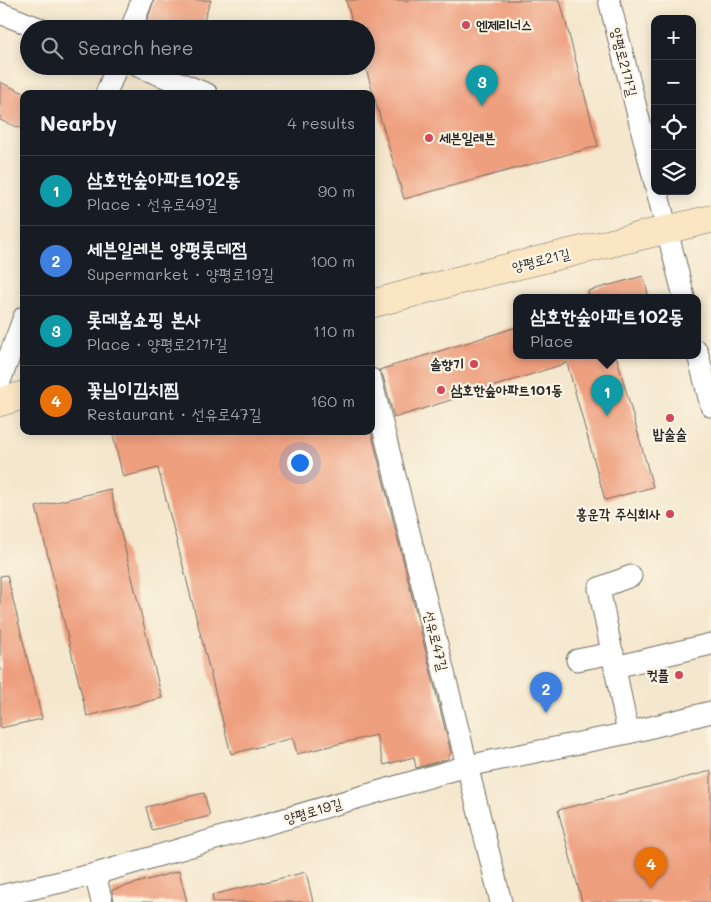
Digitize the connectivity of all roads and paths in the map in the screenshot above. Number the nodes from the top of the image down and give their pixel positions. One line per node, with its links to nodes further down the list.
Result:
1 (142, 0): 4 (street)
2 (608, 0): 10 (street, 양평로21가길)
3 (0, 13): 5 (street)
4 (134, 20)
5 (20, 21)
6 (113, 75): 8 (street)
7 (160, 75): 9 (street)
8 (108, 90)
9 (197, 90)
10 (651, 167)
11 (658, 195): 13 (street)
12 (711, 219): 13 (street, 양평로21길)
13 (666, 230): 14 (street); 15 (street, 양평로21길)
14 (683, 294)
15 (375, 303)
16 (20, 328): 18 (street)
17 (699, 359): 22 (street)
18 (0, 381)
19 (375, 395): 29 (street, 선유로47길)
20 (20, 397): 21 (street)
21 (0, 402)
22 (711, 406)
23 (631, 576): 26 (street)
24 (711, 644): 26 (street)
25 (577, 660): 26 (street)
26 (614, 660): 28 (street)
27 (711, 712): 28 (street, 양평로19길)
28 (628, 734): 29 (street, 양평로19길)
29 (467, 766): 30 (street, 양평로19길); 33 (street, 선유로47길)
30 (95, 874): 31 (street, 양평로19길); 32 (street)
31 (0, 896)
32 (102, 902)
33 (501, 902)

